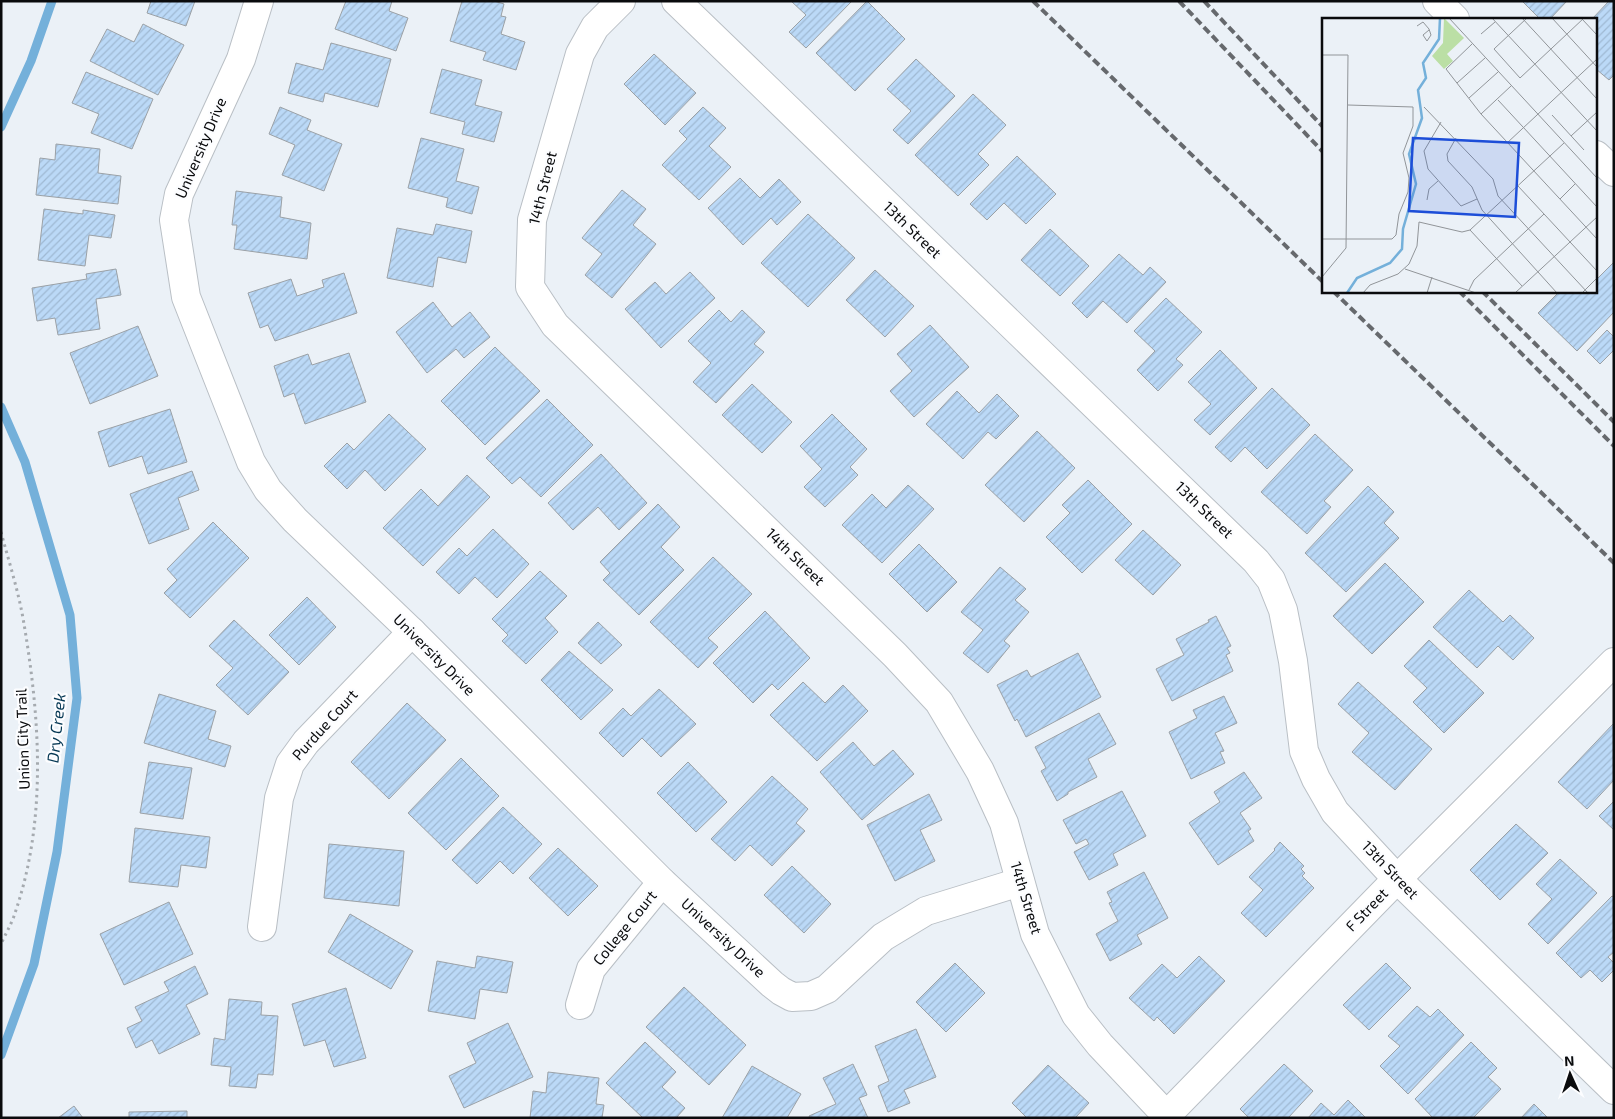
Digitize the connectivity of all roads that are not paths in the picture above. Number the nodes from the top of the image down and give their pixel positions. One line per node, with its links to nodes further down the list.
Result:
1 (260, 1): 8 (street, University Drive)
2 (621, 1): 12 (street, 14th Street)
3 (676, 1): 10 (street, 13th Street)
4 (1437, 1): 5 (street)
5 (1454, 18)
6 (1598, 157): 7 (street)
7 (1614, 172)
8 (412, 632): 11 (street, University Drive); 13 (street, Purdue Court)
9 (1614, 662): 10 (street, F Street)
10 (1397, 879): 15 (street, 13th Street); 16 (street, F Street)
11 (662, 882): 12 (street, University Drive); 14 (street, College Court)
12 (1020, 882): 16 (street, 14th Street)
13 (262, 927)
14 (580, 1005)
15 (1614, 1090)
16 (1166, 1117)

